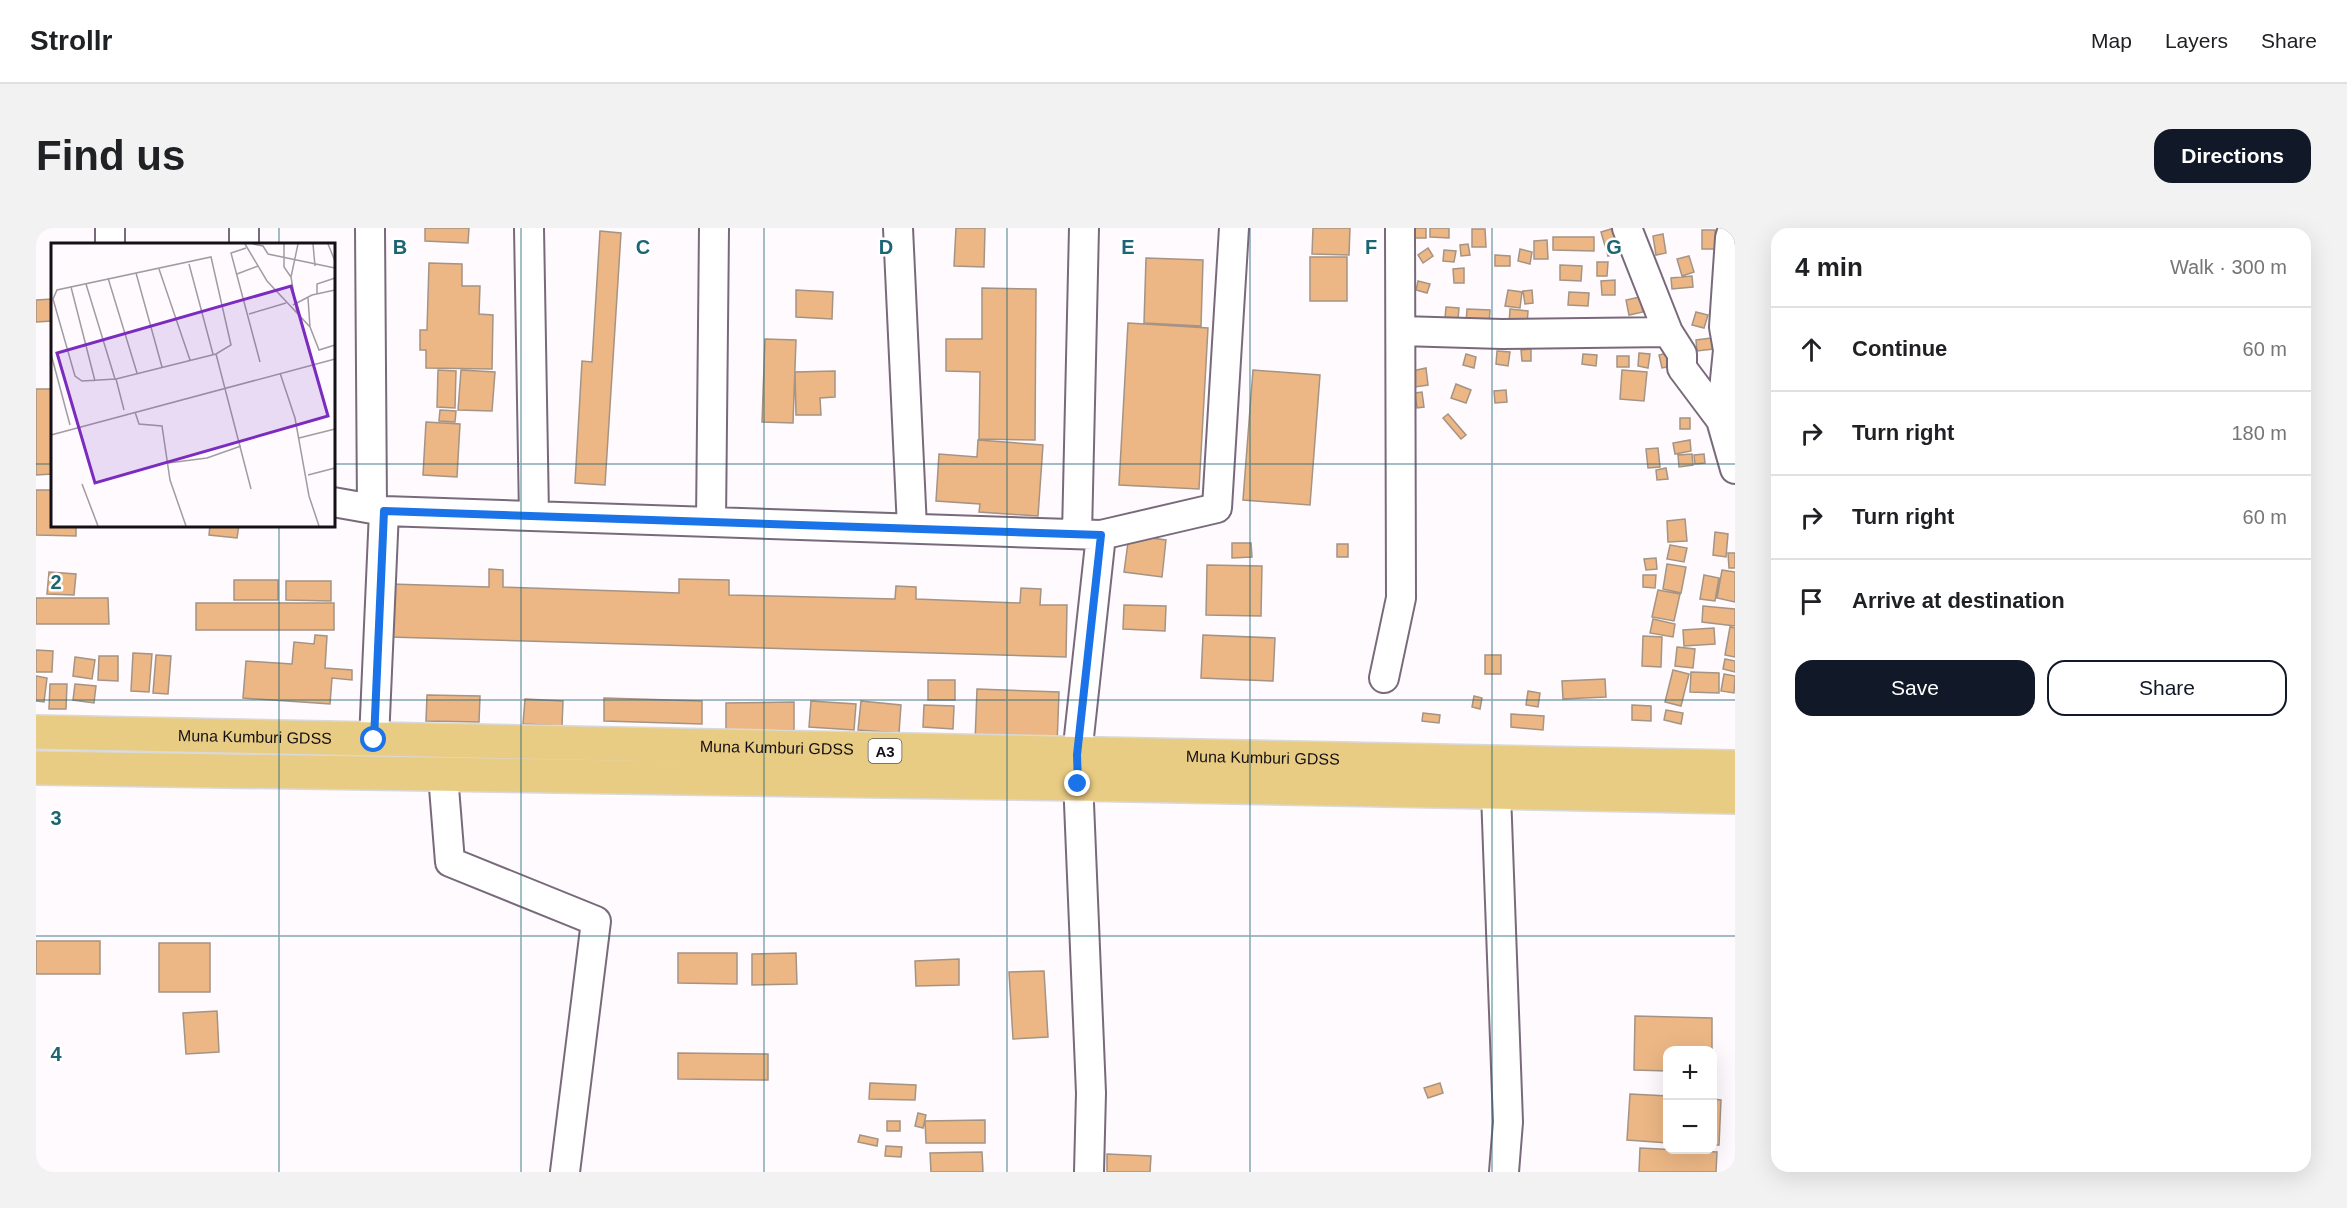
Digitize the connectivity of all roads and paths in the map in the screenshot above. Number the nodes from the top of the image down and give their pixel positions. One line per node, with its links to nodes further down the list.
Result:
1 (370, 228): 17 (street)
2 (529, 228): 18 (street)
3 (714, 228): 19 (street)
4 (898, 228): 20 (street)
5 (1084, 228): 21 (street)
6 (1234, 228): 21 (street)
7 (1400, 228): 10 (street)
8 (1627, 228): 11 (street)
9 (1733, 228): 12 (street)
10 (1401, 331): 11 (street); 22 (street)
11 (1668, 332): 13 (street)
12 (1732, 349): 13 (street); 14 (street)
13 (1682, 368): 14 (street)
14 (1721, 420): 15 (street)
15 (1735, 469)
16 (334, 501): 17 (street)
17 (378, 509): 18 (street); 24 (street)
18 (534, 515): 19 (street)
19 (711, 522): 20 (street)
20 (912, 528): 21 (street)
21 (1089, 534): 27 (street)
22 (1384, 678)
23 (36, 732): 24 (highway, Muna Kumburi GDSS / A3)
24 (374, 740): 27 (highway, Muna Kumburi GDSS / A3)
25 (1735, 767): 27 (highway, Muna Kumburi GDSS / A3)
26 (36, 768): 28 (highway, Muna Kumburi GDSS / A3)
27 (1077, 770): 28 (highway, Muna Kumburi GDSS / A3); 29 (highway, Muna Kumburi GDSS / A3); 32 (street)
28 (443, 775): 31 (street)
29 (1496, 793): 30 (highway, Muna Kumburi GDSS / A3); 33 (street)
30 (1735, 797)
31 (565, 1172)
32 (1089, 1172)
33 (1504, 1172)

